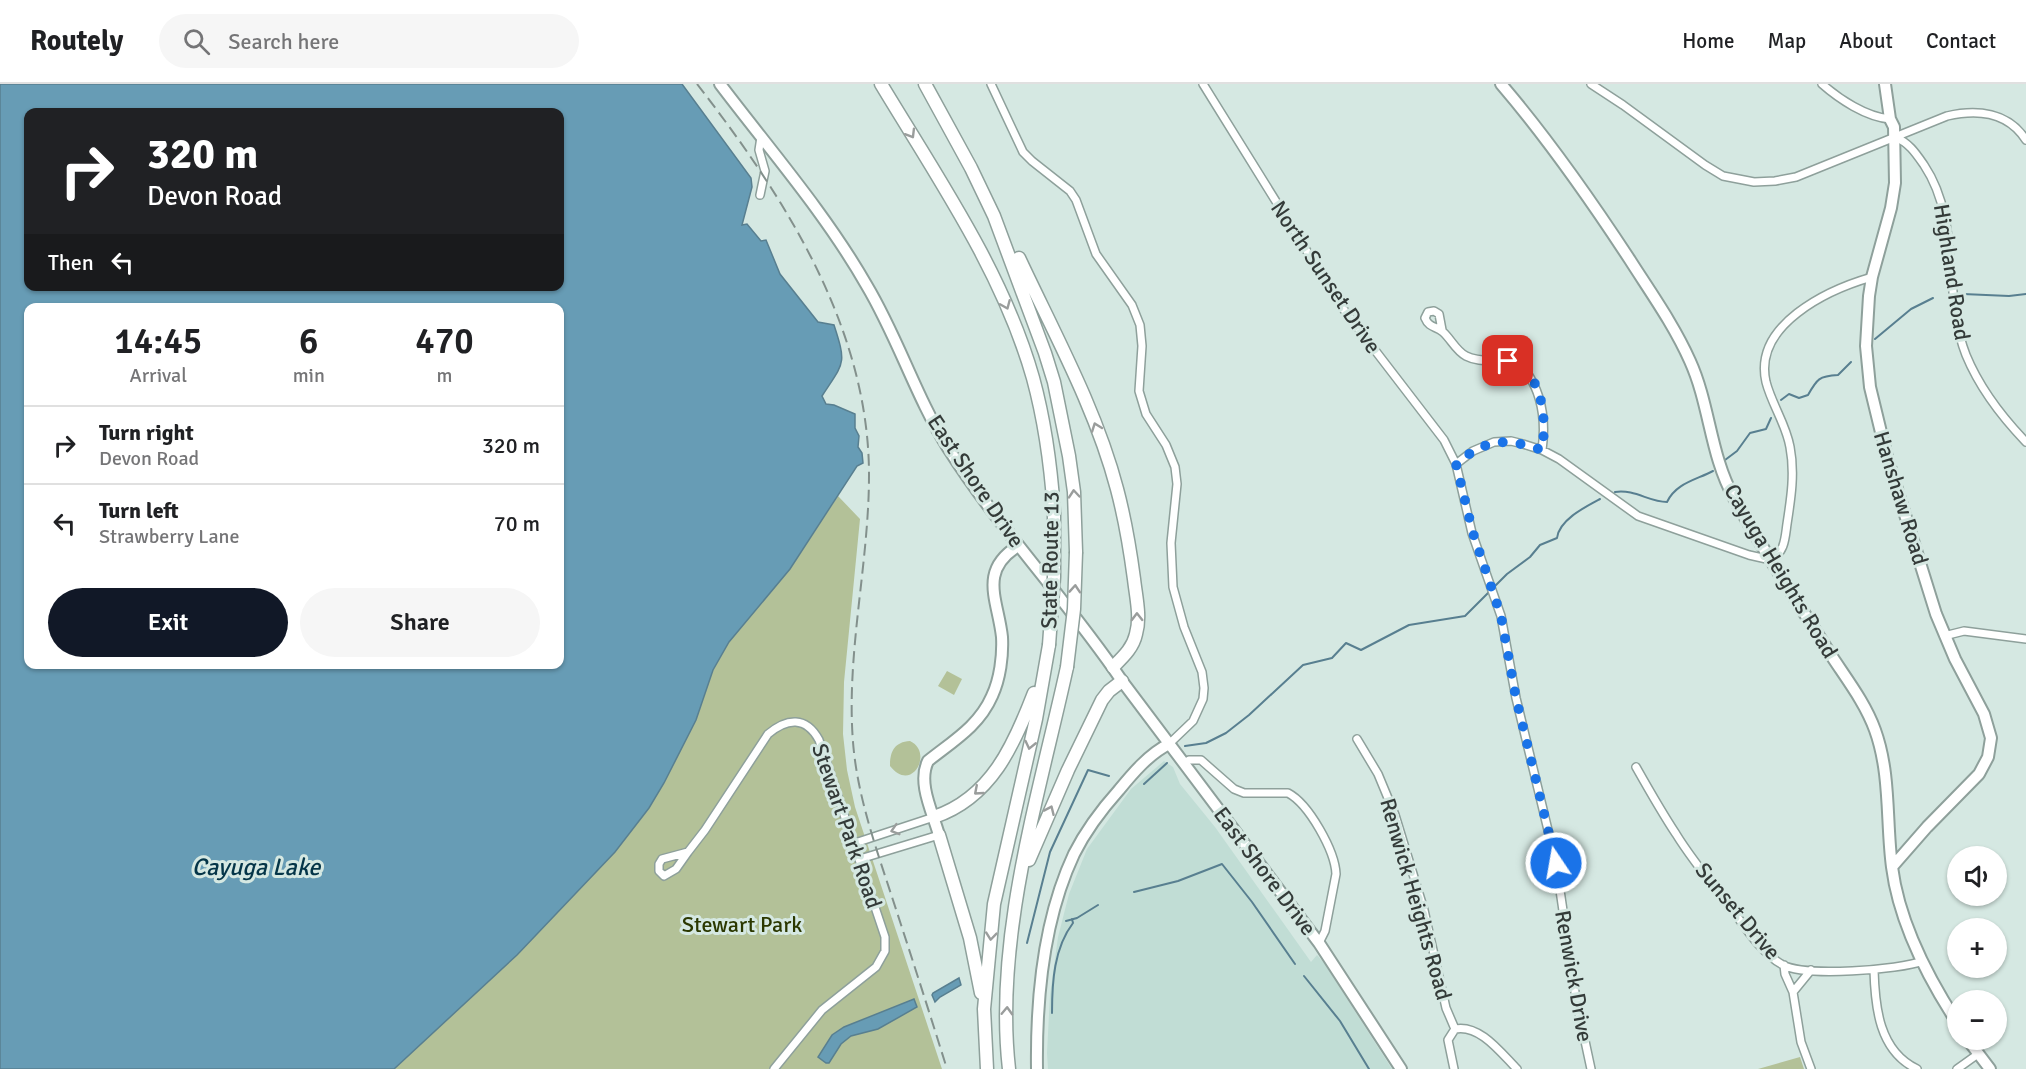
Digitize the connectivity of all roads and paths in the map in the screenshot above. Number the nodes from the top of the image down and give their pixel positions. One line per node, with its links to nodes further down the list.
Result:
1 (720, 84): 11 (street, East Shore Drive)
2 (881, 84): 25 (highway, State Route 13, one-way to 25, bridge)
3 (925, 84): 15 (highway, State Route 13)
4 (991, 84): 29 (street)
5 (1203, 84): 20 (street, North Sunset Drive)
6 (1503, 84): 22 (street, Cayuga Heights Road)
7 (1591, 84): 12 (street)
8 (1822, 84): 10 (street)
9 (1885, 84): 10 (street, Hanshaw Road)
10 (1890, 119): 12 (street, Hanshaw Road)
11 (761, 137): 14 (street); 21 (street, East Shore Drive)
12 (1894, 137): 13 (street); 16 (street, Hanshaw Road); 18 (street, Highland Road)
13 (2026, 140)
14 (760, 195)
15 (994, 216): 26 (highway, one-way to 15); 38 (highway, State Route 13, one-way to 15, bridge)
16 (1872, 277): 22 (street); 23 (street, Hanshaw Road)
17 (1442, 330): 19 (street)
18 (2026, 442)
19 (1542, 450): 20 (street); 22 (street)
20 (1456, 464): 57 (street, Renwick Drive)
21 (1018, 546): 26 (street, East Shore Drive); 32 (street)
22 (1771, 560): 37 (street, Cayuga Heights Road)
23 (1944, 636): 24 (street); 37 (street, Hanshaw Road)
24 (2026, 639)
25 (1045, 667): 32 (highway, one-way to 32); 46 (highway, State Route 13, one-way to 46)
26 (1113, 667): 27 (street, East Shore Drive)
27 (1122, 681): 29 (street, East Shore Drive); 38 (highway, one-way to 27)
28 (1357, 739): 47 (street, Renwick Heights Road)
29 (1169, 744): 30 (street, East Shore Drive); 53 (street)
30 (1184, 764): 39 (street, East Shore Drive); 39 (street)
31 (1636, 768): 41 (street, Sunset Drive)
32 (934, 817): 33 (street); 34 (street, one-way to 34)
33 (939, 835): 36 (street); 46 (highway)
34 (855, 843): 35 (street, Stewart Park Road); 36 (street, Stewart Park Road)
35 (688, 852)
36 (860, 859): 50 (street, Stewart Park Road)
37 (1892, 867): 40 (street, Cayuga Heights Road)
38 (1020, 883): 52 (highway, State Route 13, one-way to 38)
39 (1319, 944): 54 (street, East Shore Drive)
40 (1923, 962): 42 (street, Sunset Drive); 45 (street, Cayuga Heights Road)
41 (1784, 965): 43 (street, Sunset Drive); 44 (street)
42 (1874, 969): 43 (street, Sunset Drive); 59 (street)
43 (1811, 970): 44 (street)
44 (1793, 992): 58 (street)
45 (1947, 1005)
46 (984, 1009): 51 (highway, State Route 13)
47 (1455, 1029): 55 (street); 56 (street)
48 (1975, 1050): 49 (street)
49 (1978, 1054): 60 (street); 61 (street)
50 (774, 1069)
51 (987, 1069)
52 (1009, 1069)
53 (1037, 1069)
54 (1401, 1069)
55 (1454, 1069)
56 (1516, 1069)
57 (1592, 1069)
58 (1811, 1069)
59 (1917, 1069)
60 (1957, 1069)
61 (1990, 1069)

